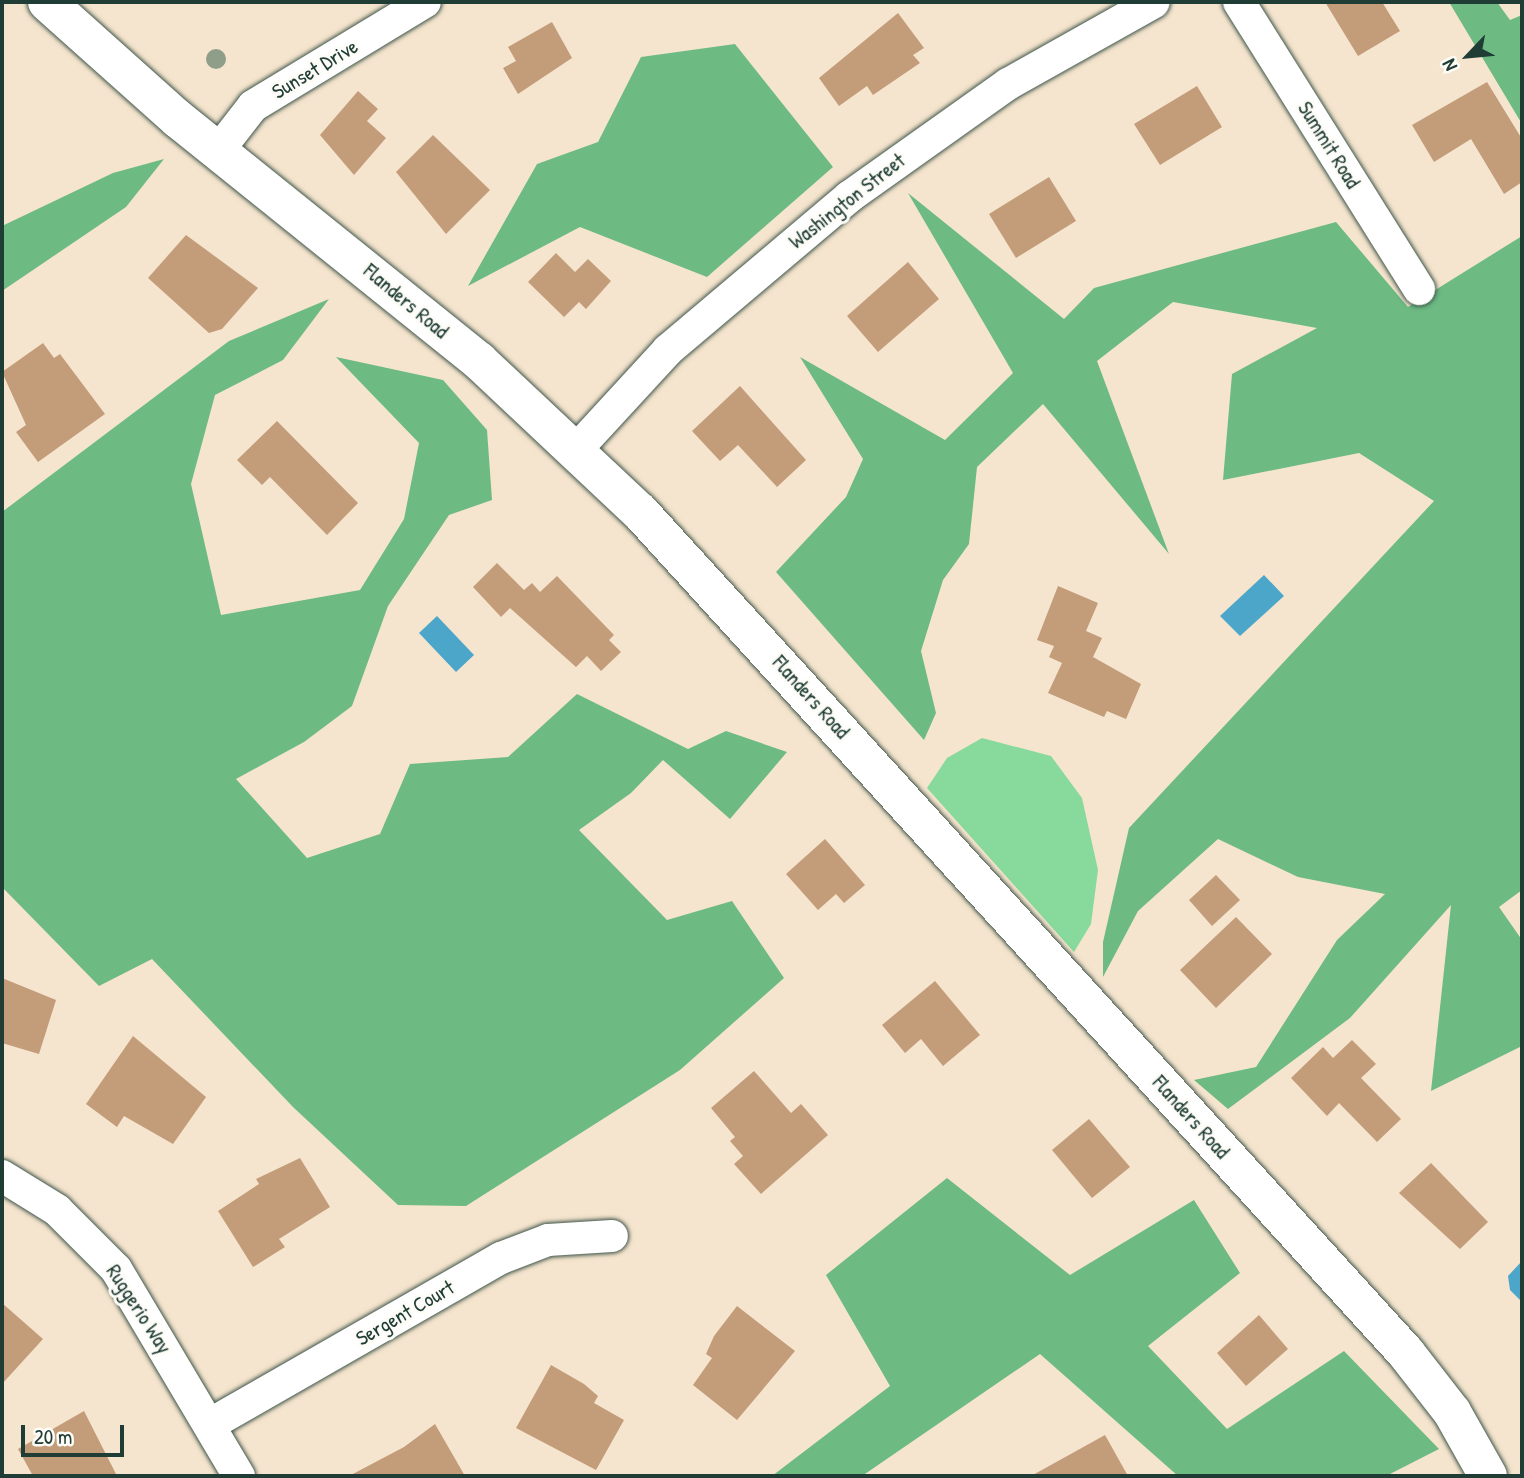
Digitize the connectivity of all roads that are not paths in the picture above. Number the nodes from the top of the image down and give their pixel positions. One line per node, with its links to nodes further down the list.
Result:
1 (47, 2): 5 (main road, Flanders Road)
2 (425, 2): 5 (street, Sunset Drive)
3 (1154, 2): 7 (street, Washington Street)
4 (1239, 2): 6 (street, Summit Road)
5 (218, 151): 7 (main road, Flanders Road)
6 (1419, 289)
7 (577, 449): 12 (main road, Flanders Road)
8 (2, 1177): 10 (street, Ruggerio Way)
9 (612, 1236): 10 (street, Sergent Court)
10 (209, 1425): 11 (street, Ruggerio Way)
11 (239, 1476)
12 (1488, 1476)

